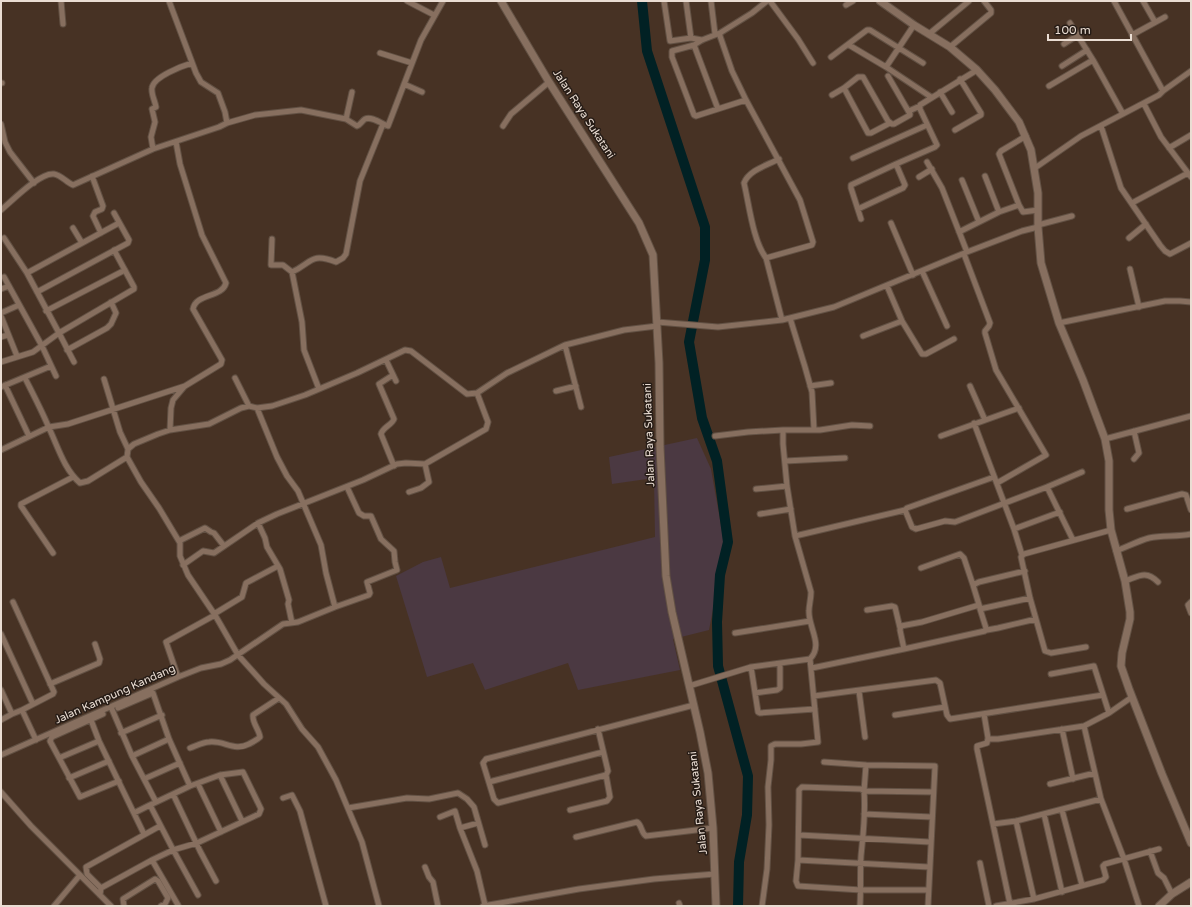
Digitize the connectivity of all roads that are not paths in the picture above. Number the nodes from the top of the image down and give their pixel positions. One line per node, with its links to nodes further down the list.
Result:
1 (61, 1): 22 (street)
2 (169, 1): 41 (street)
3 (407, 1): 18 (street)
4 (443, 1): 18 (street)
5 (501, 1): 51 (main road, Jalan Raya Sukatani)
6 (664, 1): 30 (street)
7 (686, 1): 28 (street)
8 (710, 1): 24 (street)
9 (767, 1): 24 (street)
10 (770, 1): 42 (street)
11 (853, 1): 17 (street)
12 (880, 1): 23 (main road)
13 (969, 1): 25 (street)
14 (984, 1): 34 (street)
15 (1114, 1): 27 (street)
16 (1143, 1): 20 (street)
17 (846, 5)
18 (434, 15): 44 (street)
19 (1164, 17): 20 (street)
20 (1155, 22): 27 (street)
21 (1070, 23): 26 (street)
22 (63, 24)
23 (914, 25): 25 (main road); 35 (street)
24 (717, 34): 29 (street); 61 (street)
25 (929, 34): 34 (main road)
26 (1078, 35): 31 (street); 36 (street)
27 (1132, 35): 55 (street)
28 (692, 38): 29 (street); 30 (street)
29 (702, 40): 32 (street)
30 (670, 41): 37 (street)
31 (1064, 44)
32 (694, 45): 37 (street); 64 (street)
33 (849, 45): 35 (street); 39 (street); 46 (street)
34 (950, 47): 47 (main road)
35 (899, 48): 43 (street); 46 (street)
36 (1087, 50): 40 (street); 45 (street)
37 (672, 51): 64 (street)
38 (380, 53): 44 (street)
39 (831, 56)
40 (1093, 60): 53 (street); 67 (street)
41 (192, 63): 69 (street); 82 (street)
42 (813, 63)
43 (923, 63)
44 (412, 64): 52 (street)
45 (1062, 66)
46 (886, 67): 60 (street)
47 (976, 70): 50 (street); 78 (main road)
48 (1191, 71): 55 (street)
49 (888, 76): 65 (street)
50 (960, 80): 58 (street); 76 (street)
51 (549, 82): 74 (street); 141 (main road, Jalan Raya Sukatani)
52 (404, 84): 57 (street); 72 (street)
53 (1049, 86)
54 (844, 88): 59 (street); 70 (street); 70 (street)
55 (1162, 91): 62 (street)
56 (352, 92): 68 (street)
57 (422, 92)
58 (940, 92): 60 (street); 66 (street)
59 (832, 96)
60 (931, 97): 63 (street)
61 (746, 100): 64 (street); 84 (street)
62 (1144, 104): 67 (street); 81 (street)
63 (920, 106): 65 (street); 73 (street)
64 (718, 109)
65 (909, 111): 70 (street)
66 (952, 112)
67 (1123, 114): 75 (street)
68 (346, 119): 69 (street); 72 (street)
69 (227, 123): 79 (street)
70 (890, 123)
71 (1, 124): 80 (street)
72 (383, 124): 123 (street)
73 (927, 125): 83 (street); 86 (street)
74 (503, 126)
75 (1101, 126): 87 (street); 95 (street)
76 (955, 130)
77 (1191, 135): 81 (street)
78 (1026, 136): 87 (main road); 96 (street)
79 (176, 142): 82 (street); 164 (street)
80 (3, 143): 94 (street)
81 (1169, 148): 89 (street)
82 (153, 150): 90 (street)
83 (853, 158)
84 (779, 159): 119 (street); 119 (street)
85 (927, 162): 88 (street)
86 (896, 164): 97 (street); 97 (street)
87 (1035, 168): 99 (main road)
88 (932, 169): 92 (street); 110 (street)
89 (1189, 175): 95 (street)
90 (92, 176): 94 (street); 111 (street)
91 (985, 176): 100 (street)
92 (918, 177)
93 (962, 180): 105 (street)
94 (34, 183): 98 (street)
95 (1132, 203): 107 (street)
96 (1018, 205): 99 (street); 100 (street)
97 (858, 209): 103 (street)
98 (1, 210)
99 (1038, 210): 108 (main road)
100 (999, 212): 105 (street)
101 (114, 214): 106 (street)
102 (1072, 216): 108 (street)
103 (861, 219)
104 (891, 222): 125 (street)
105 (979, 222): 110 (street)
106 (119, 223): 111 (street); 117 (street)
107 (1146, 224): 113 (street); 116 (street)
108 (1038, 226): 118 (street); 140 (main road)
109 (73, 228): 115 (street)
110 (959, 232): 118 (street)
111 (101, 233): 115 (street)
112 (4, 238): 124 (street)
113 (1129, 238)
114 (272, 239): 123 (street)
115 (82, 243): 124 (street)
116 (1191, 243)
117 (114, 250): 121 (street); 130 (street)
118 (965, 253): 122 (street); 174 (street)
119 (766, 258): 138 (street)
120 (1130, 269): 134 (street)
121 (125, 270): 131 (street); 135 (street)
122 (922, 271): 125 (street); 142 (street)
123 (292, 272): 168 (street)
124 (27, 273): 130 (street)
125 (913, 275): 128 (street)
126 (4, 276): 127 (street)
127 (9, 286): 129 (street); 133 (street)
128 (887, 286): 137 (street); 139 (street)
129 (1, 289)
130 (37, 292): 135 (street)
131 (111, 302): 143 (street); 150 (street)
132 (1191, 302): 134 (street)
133 (19, 305): 136 (street); 149 (street)
134 (1139, 306): 140 (street)
135 (46, 311): 143 (street)
136 (1, 314): 144 (street)
137 (790, 318): 138 (street); 166 (street)
138 (782, 320): 141 (street)
139 (902, 321): 145 (street); 147 (street)
140 (1059, 323): 188 (main road)
141 (657, 324): 148 (street); 258 (main road, Jalan Raya Sukatani)
142 (947, 326)
143 (59, 333): 149 (street); 150 (street)
144 (8, 335): 146 (street); 151 (street)
145 (863, 336)
146 (1, 337)
147 (954, 339)
148 (565, 345): 165 (street); 170 (street)
149 (42, 346): 151 (street); 155 (street)
150 (67, 350): 154 (street)
151 (17, 356): 153 (street)
152 (386, 360): 156 (street); 168 (street); 170 (street)
153 (1, 362)
154 (74, 362)
155 (51, 366): 157 (street); 158 (street)
156 (393, 375): 161 (street); 196 (street)
157 (56, 376)
158 (25, 378): 163 (street); 180 (street)
159 (235, 378): 171 (street)
160 (104, 379): 175 (street)
161 (396, 381)
162 (830, 383): 166 (street)
163 (3, 386): 185 (street)
164 (185, 386): 175 (street); 181 (street)
165 (576, 386): 169 (street); 172 (street)
166 (810, 386): 183 (street)
167 (970, 386): 177 (street)
168 (319, 389): 173 (street)
169 (556, 391)
170 (477, 393): 195 (street)
171 (249, 406): 173 (street); 181 (street)
172 (581, 406)
173 (257, 408): 206 (street)
174 (1019, 408): 177 (street); 200 (street)
175 (113, 410): 180 (street); 189 (street)
176 (1191, 416): 184 (street)
177 (985, 420): 178 (street)
178 (974, 424): 187 (street); 199 (street)
179 (870, 426): 183 (street)
180 (49, 427): 185 (street); 198 (street)
181 (170, 430): 189 (street)
182 (783, 430): 183 (street); 186 (street); 194 (street)
183 (814, 430)
184 (1134, 431): 188 (street); 193 (street)
185 (29, 436): 190 (street)
186 (715, 436)
187 (941, 436)
188 (1105, 439): 216 (main road)
189 (128, 449): 191 (street)
190 (1, 450)
191 (127, 457): 198 (street); 220 (street)
192 (844, 458): 194 (street)
193 (1134, 460)
194 (785, 461): 201 (street)
195 (425, 464): 196 (street); 205 (street)
196 (394, 466): 202 (street)
197 (1082, 472): 203 (street)
198 (73, 477): 223 (street)
199 (994, 477): 200 (street); 210 (street)
200 (997, 483): 207 (street)
201 (787, 486): 204 (street); 208 (street)
202 (347, 487): 206 (street); 235 (street, Jalan Kampung Kandang)
203 (1047, 487): 207 (street); 212 (street)
204 (756, 489)
205 (409, 492)
206 (304, 503): 214 (street); 235 (street)
207 (1004, 503): 210 (street); 215 (street)
208 (791, 509): 213 (street); 218 (street)
209 (1126, 509): 211 (street)
210 (905, 510): 218 (street)
211 (1191, 510)
212 (1060, 512): 215 (street); 219 (street)
213 (760, 514)
214 (258, 523): 221 (street); 226 (street)
215 (1014, 529): 224 (street)
216 (1111, 530): 219 (street); 222 (main road)
217 (1191, 534): 222 (street)
218 (795, 536): 241 (street)
219 (1073, 540): 224 (street)
220 (179, 541): 221 (street); 225 (street)
221 (224, 546): 225 (street)
222 (1116, 551): 229 (main road)
223 (53, 553)
224 (1022, 555): 228 (street)
225 (183, 565): 239 (street)
226 (278, 566): 239 (street); 242 (street)
227 (921, 568): 231 (street)
228 (1024, 571): 231 (street); 232 (street)
229 (1125, 581): 230 (street); 264 (main road)
230 (1158, 582)
231 (973, 585): 236 (street)
232 (1030, 598): 236 (street); 240 (street)
233 (13, 602): 257 (street)
234 (1191, 602): 238 (street)
235 (335, 607): 242 (street, Jalan Kampung Kandang)
236 (980, 607): 243 (street); 244 (street)
237 (867, 610): 243 (street)
238 (1191, 613)
239 (214, 615): 250 (street); 256 (street)
240 (1036, 619): 244 (street); 248 (street)
241 (810, 621): 245 (street); 251 (street)
242 (292, 623): 250 (street, Jalan Kampung Kandang)
243 (900, 628): 249 (street)
244 (986, 630): 249 (street)
245 (735, 633)
246 (1, 634): 266 (street)
247 (94, 644): 257 (street)
248 (1086, 648)
249 (904, 649): 254 (street)
250 (238, 655): 256 (street, Jalan Kampung Kandang); 265 (street)
251 (810, 659): 252 (street); 254 (street)
252 (780, 664): 253 (street); 261 (street)
253 (751, 667): 258 (street); 261 (street)
254 (812, 668): 263 (street)
255 (1051, 674): 262 (street)
256 (178, 677): 269 (street, Jalan Kampung Kandang)
257 (50, 684): 266 (street)
258 (689, 686): 267 (main road, Jalan Raya Sukatani)
259 (1, 690): 273 (street)
260 (859, 691): 263 (street); 268 (street); 283 (street)
261 (755, 693): 270 (street)
262 (1103, 695): 272 (street); 274 (street)
263 (814, 696): 270 (street)
264 (1132, 697): 272 (street); 337 (main road)
265 (279, 698): 288 (street); 315 (street)
266 (33, 704): 271 (street)
267 (694, 705): 281 (street); 329 (main road, Jalan Raya Sukatani)
268 (945, 707): 274 (street); 275 (street)
269 (112, 709): 276 (street); 278 (street); 282 (street); 286 (street, Jalan Kampung Kandang)
270 (816, 709): 373 (street)
271 (22, 710): 273 (street); 286 (street)
272 (1109, 713): 279 (street)
273 (12, 714): 277 (street)
274 (984, 714): 284 (street)
275 (895, 715)
276 (162, 716): 282 (street); 285 (street)
277 (1, 720)
278 (91, 720): 287 (street); 292 (street)
279 (1084, 726): 280 (street); 297 (street)
280 (1062, 729): 284 (street); 301 (street)
281 (598, 730): 289 (street); 304 (street)
282 (122, 733): 291 (street)
283 (865, 737)
284 (988, 738): 326 (street)
285 (169, 739): 291 (street); 295 (street)
286 (36, 740): 290 (street, Jalan Kampung Kandang)
287 (99, 741): 292 (street); 293 (street)
288 (190, 748)
289 (603, 752): 299 (street); 304 (street)
290 (1, 755)
291 (132, 756): 302 (street)
292 (59, 758): 300 (street)
293 (109, 761): 300 (street); 303 (street)
294 (824, 762): 296 (street)
295 (180, 763): 302 (street); 307 (street)
296 (866, 765): 308 (street); 310 (street)
297 (1095, 774): 301 (street); 313 (street)
298 (220, 775): 305 (street); 323 (street); 323 (street)
299 (606, 775): 304 (street); 316 (street)
300 (69, 778): 303 (street)
301 (1073, 779): 306 (street)
302 (144, 780): 314 (street)
303 (119, 781): 318 (street)
304 (489, 782)
305 (198, 784): 307 (street); 330 (street)
306 (1050, 784)
307 (190, 786): 311 (street)
308 (864, 791): 310 (street); 319 (street); 332 (street)
309 (1, 792): 350 (street)
310 (933, 792): 322 (street)
311 (173, 794): 314 (street); 336 (street)
312 (283, 798): 369 (street)
313 (1101, 799): 317 (street); 342 (street)
314 (153, 804): 318 (street); 327 (street)
315 (348, 808): 325 (street); 370 (street)
316 (570, 810)
317 (1062, 810): 320 (street); 353 (street)
318 (134, 813): 331 (street)
319 (864, 814): 322 (street); 334 (street)
320 (1044, 814): 324 (street); 357 (street)
321 (440, 816): 328 (street)
322 (932, 817): 335 (street)
323 (242, 821): 330 (street)
324 (1016, 821): 326 (street); 361 (street)
325 (478, 823): 328 (street); 338 (street)
326 (994, 824): 362 (street)
327 (160, 826): 331 (street); 340 (street)
328 (460, 828): 364 (street)
329 (713, 828): 333 (street); 349 (main road, Jalan Raya Sukatani)
330 (221, 832): 336 (street)
331 (144, 834): 354 (street)
332 (799, 835): 334 (street); 344 (street)
333 (576, 837)
334 (864, 839): 335 (street); 346 (street)
335 (930, 842): 348 (street)
336 (196, 843): 340 (street); 351 (street)
337 (1191, 843)
338 (485, 845)
339 (1159, 849): 341 (street)
340 (173, 850): 343 (street); 360 (street)
341 (1150, 851): 342 (street); 358 (street)
342 (1124, 859): 353 (street); 378 (street)
343 (152, 860): 354 (street); 363 (street)
344 (798, 860): 346 (street); 355 (street)
345 (980, 862): 376 (street)
346 (861, 864): 348 (street); 355 (street)
347 (425, 867): 371 (street)
348 (930, 867): 356 (street)
349 (715, 874): 364 (street); 372 (main road, Jalan Raya Sukatani)
350 (80, 875): 359 (street); 365 (street)
351 (216, 881)
352 (1191, 882): 358 (main road)
353 (1082, 885): 357 (street)
354 (101, 888): 359 (street)
355 (861, 890): 356 (street); 374 (street)
356 (928, 890): 375 (street)
357 (1062, 892): 361 (street)
358 (1172, 894): 379 (main road)
359 (100, 895): 366 (street)
360 (198, 895)
361 (1034, 899): 362 (street)
362 (1010, 904): 377 (street)
363 (178, 905)
364 (484, 905)
365 (54, 906)
366 (111, 906)
367 (124, 906): 368 (street)
368 (161, 906)
369 (326, 906)
370 (379, 906)
371 (438, 906)
372 (716, 906)
373 (762, 906)
374 (860, 906)
375 (928, 906)
376 (989, 906)
377 (996, 906)
378 (1139, 906)
379 (1159, 906)

